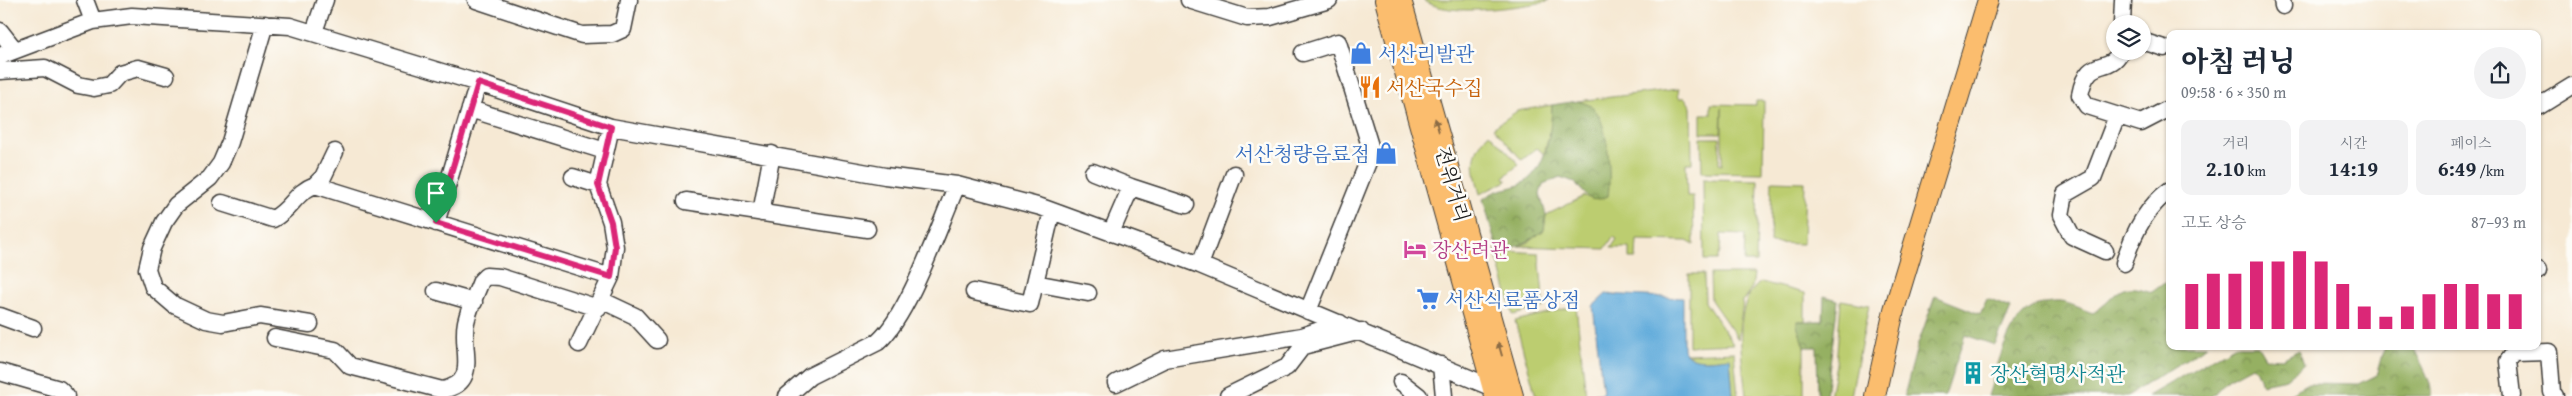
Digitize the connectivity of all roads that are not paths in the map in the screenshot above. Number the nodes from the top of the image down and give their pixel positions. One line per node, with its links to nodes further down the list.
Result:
1 (86, 0): 12 (street)
2 (325, 0): 15 (street)
3 (476, 0): 4 (street)
4 (629, 0)
5 (1189, 0): 6 (street)
6 (1328, 0)
7 (1385, 0): 73 (main road, 전위거리)
8 (1401, 0): 79 (main road, 전위거리, one-way to 8)
9 (1988, 0): 80 (main road)
10 (2124, 0): 11 (street)
11 (2123, 15)
12 (93, 21): 13 (street); 18 (street)
13 (265, 24): 15 (street); 63 (street)
14 (0, 31): 18 (street)
15 (314, 32): 24 (street)
16 (2151, 43): 17 (street)
17 (2164, 48)
18 (15, 50): 20 (street)
19 (1303, 52): 60 (street)
20 (0, 56)
21 (2114, 60): 29 (street)
22 (0, 71): 23 (street)
23 (166, 76)
24 (478, 83): 27 (street); 30 (street)
25 (2572, 86): 26 (street)
26 (2541, 103)
27 (470, 109): 31 (street); 47 (street)
28 (2166, 110): 29 (street)
29 (2117, 116): 50 (street)
30 (611, 127): 31 (street); 33 (street)
31 (605, 151): 38 (street)
32 (335, 152): 37 (street)
33 (772, 154): 39 (street); 46 (street)
34 (1093, 172): 40 (street)
35 (1234, 174): 52 (street)
36 (573, 177): 38 (street)
37 (315, 184): 43 (street); 47 (street)
38 (598, 185): 53 (street)
39 (957, 185): 45 (street); 75 (street)
40 (1131, 188): 44 (street); 49 (street)
41 (2166, 193): 51 (street)
42 (686, 201): 46 (street)
43 (222, 203)
44 (1186, 205)
45 (1052, 211): 49 (street); 54 (street)
46 (761, 213): 48 (street)
47 (436, 223): 53 (street)
48 (867, 229)
49 (1111, 233): 52 (street)
50 (2105, 251)
51 (2124, 263)
52 (1200, 265): 60 (street)
53 (611, 277): 59 (street)
54 (1035, 283): 56 (street); 57 (street)
55 (436, 291): 58 (street)
56 (974, 292)
57 (1088, 293)
58 (474, 302): 59 (street); 66 (street)
59 (600, 304): 67 (street); 68 (street)
60 (1308, 311): 62 (street)
61 (0, 316): 64 (street)
62 (1340, 323): 65 (street); 72 (street)
63 (310, 324)
64 (33, 328)
65 (1361, 332): 69 (street); 76 (street)
66 (275, 338)
67 (657, 340)
68 (579, 344)
69 (1441, 366): 73 (street); 78 (street)
70 (0, 372): 74 (street)
71 (1401, 382): 77 (street)
72 (1116, 383)
73 (1494, 392)
74 (66, 396)
75 (787, 396)
76 (1228, 396)
77 (1420, 396)
78 (1444, 396)
79 (1513, 396)
80 (1875, 396)
81 (2512, 396): 82 (street)
82 (2554, 396)

